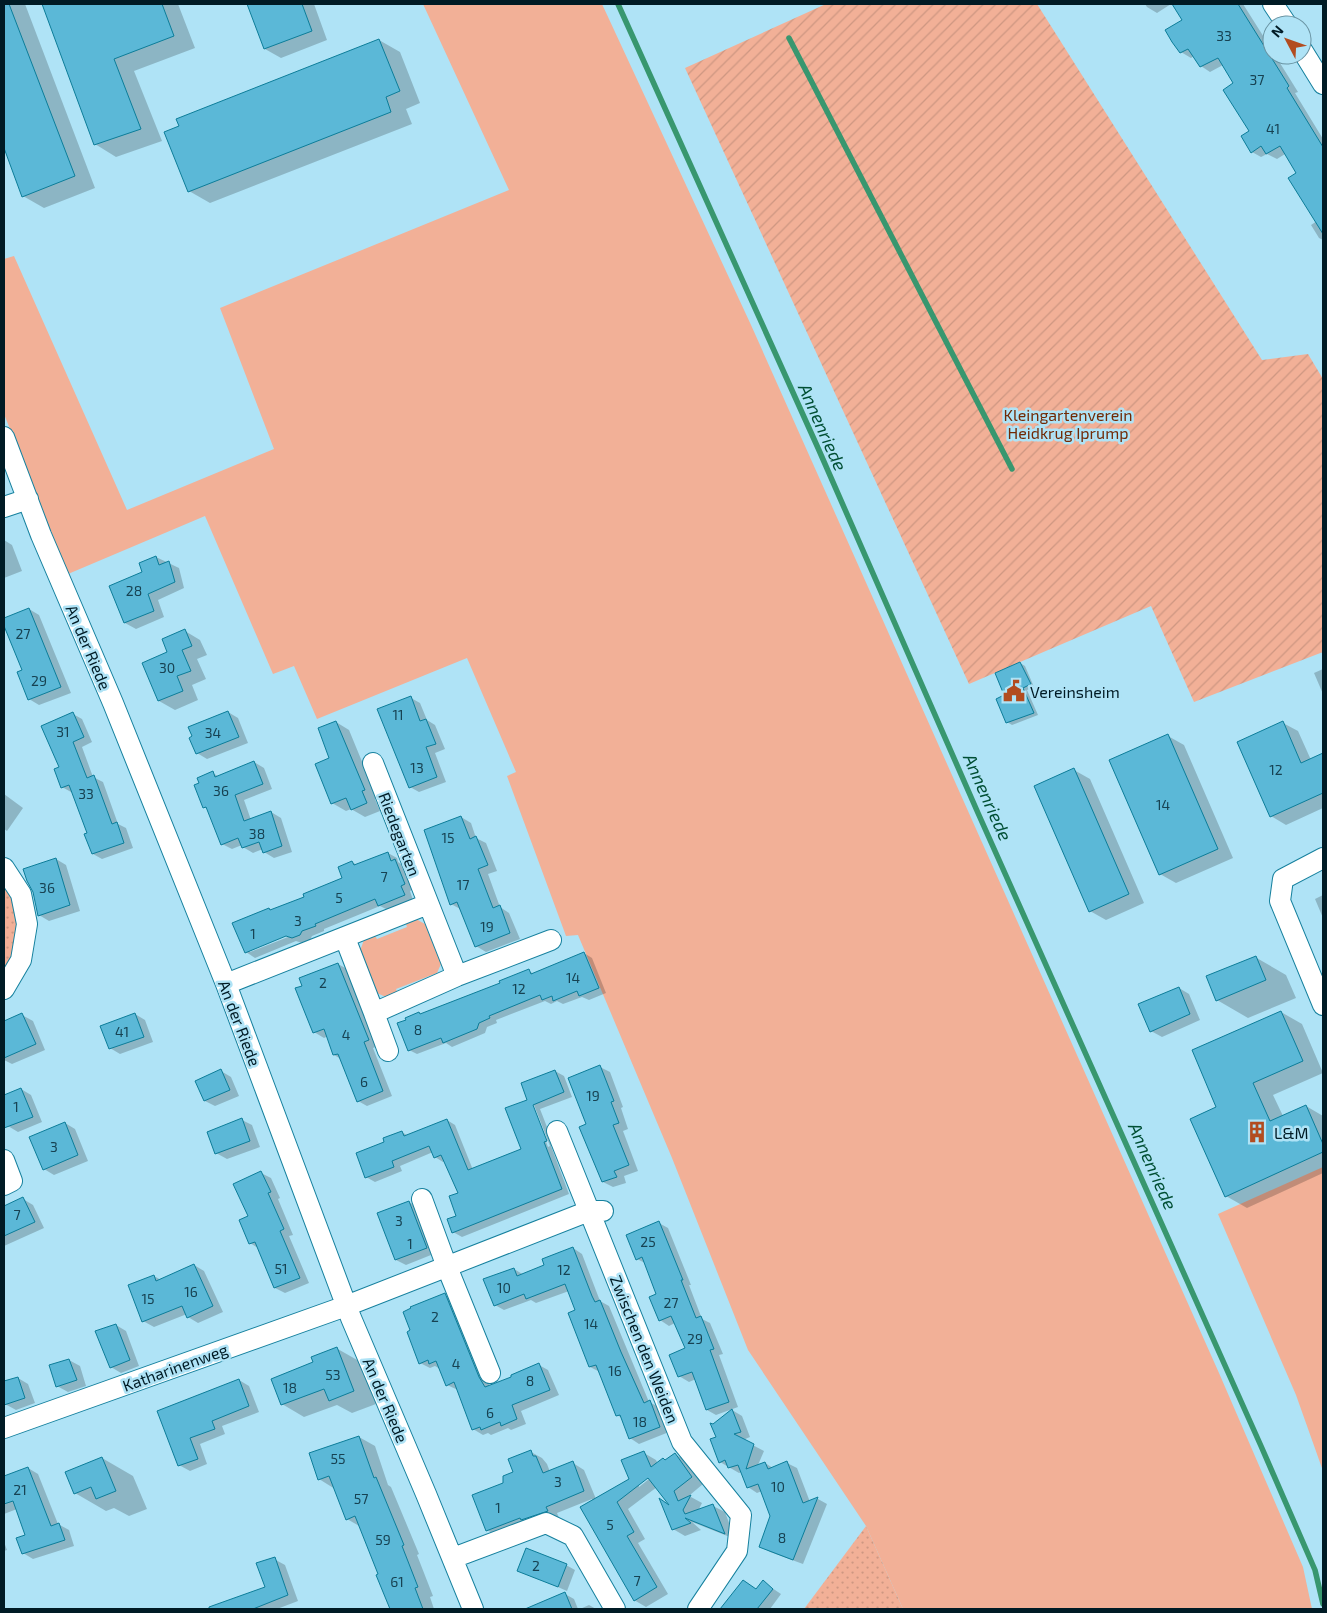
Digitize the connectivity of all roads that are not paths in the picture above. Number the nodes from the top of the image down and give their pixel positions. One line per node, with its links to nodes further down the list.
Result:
1 (1273, 4): 2 (street)
2 (1280, 15)
3 (1311, 65): 4 (street)
4 (1323, 84)
5 (4, 437): 6 (street, An der Riede)
6 (28, 499): 7 (street); 15 (street, An der Riede)
7 (4, 507)
8 (373, 763): 11 (street, Riedegarten)
9 (1323, 858): 17 (street)
10 (4, 868): 16 (street)
11 (428, 904): 12 (street); 14 (street, Riedegarten)
12 (345, 938): 15 (street); 18 (street)
13 (551, 940): 14 (street)
14 (457, 976): 18 (street)
15 (226, 984): 26 (street, An der Riede)
16 (4, 989)
17 (1323, 1004)
18 (374, 1013): 19 (street)
19 (388, 1051)
20 (557, 1131): 24 (street, Zwischen den Weiden)
21 (4, 1160): 22 (street)
22 (4, 1185)
23 (422, 1199): 25 (street)
24 (596, 1211): 25 (street); 32 (street, Zwischen den Weiden)
25 (447, 1267): 26 (street); 27 (street)
26 (346, 1306): 28 (street, Katharinenweg); 29 (street, An der Riede)
27 (490, 1373)
28 (4, 1428)
29 (453, 1558): 30 (street, An der Riede); 31 (street)
30 (472, 1609)
31 (615, 1609)
32 (698, 1609)

